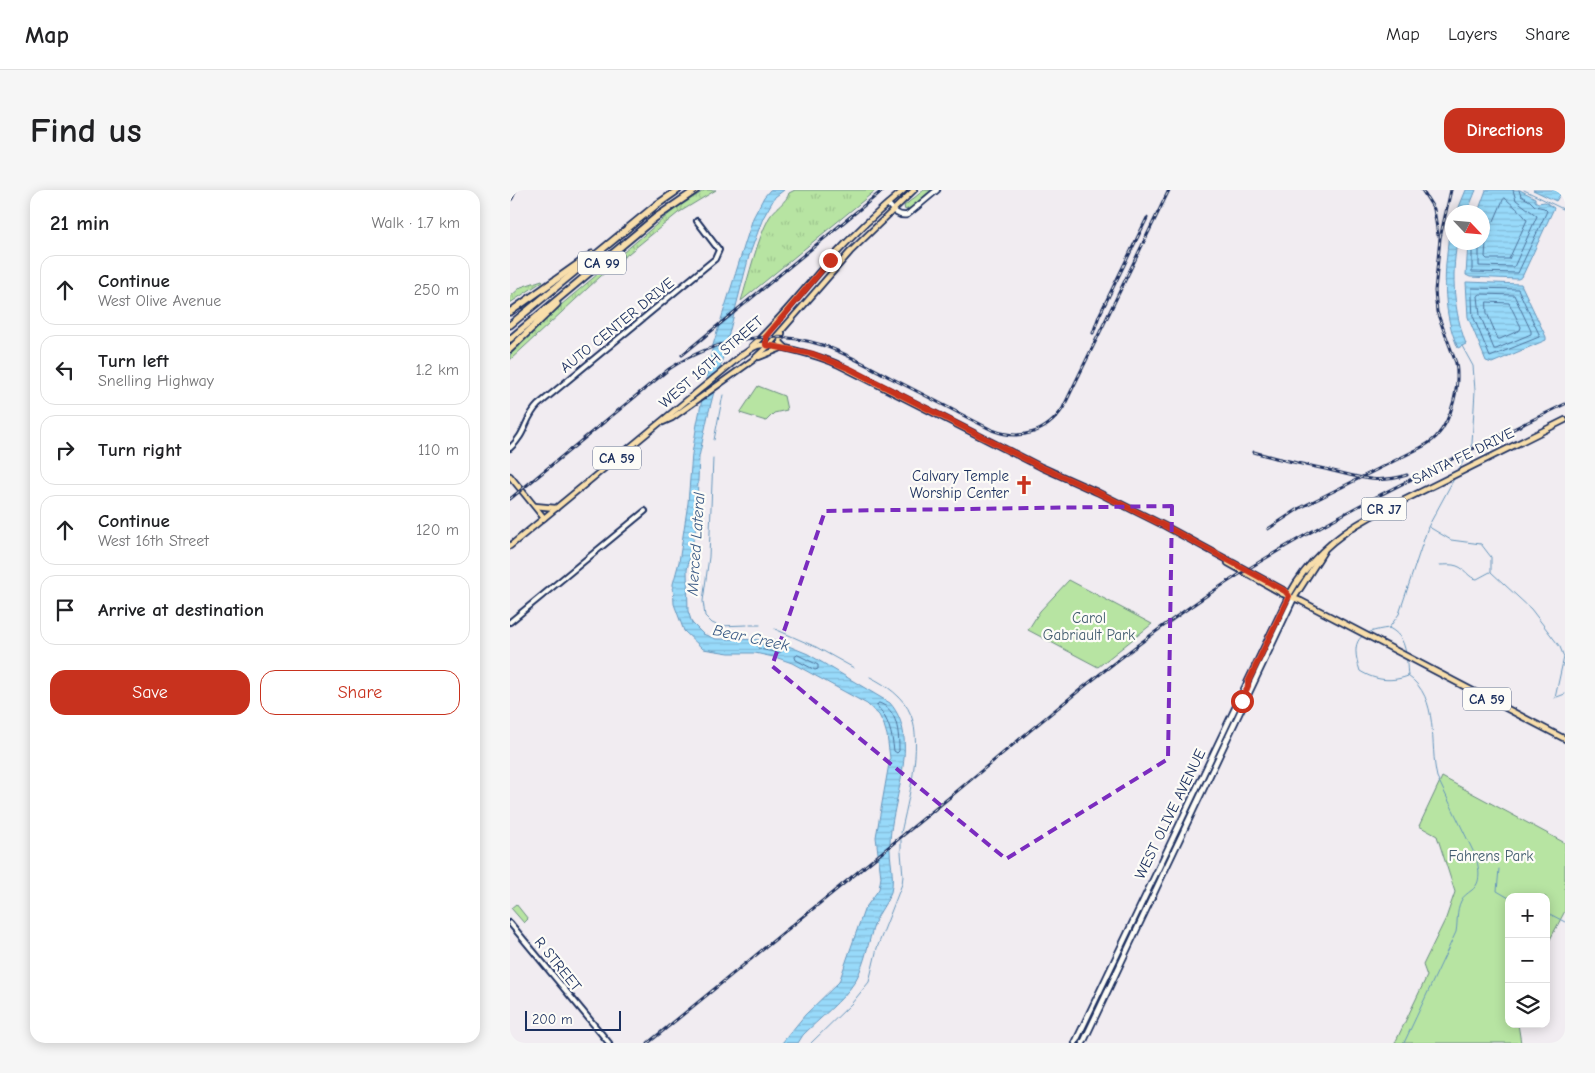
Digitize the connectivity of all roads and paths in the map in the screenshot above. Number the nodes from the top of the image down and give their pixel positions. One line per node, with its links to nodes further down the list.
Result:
1 (513, 190): 7 (main road)
2 (678, 190): 11 (highway, CA 99)
3 (696, 190): 12 (highway, CA 99)
4 (904, 190): 8 (main road, WEST 16TH STREET)
5 (914, 190): 9 (main road, WEST 16TH STREET)
6 (937, 190): 9 (main road)
7 (510, 197)
8 (888, 204): 9 (main road); 13 (main road, WEST 16TH STREET)
9 (893, 210): 16 (main road, WEST 16TH STREET)
10 (696, 221): 26 (street, AUTO CENTER DRIVE)
11 (619, 236): 14 (highway); 15 (highway, CA 99)
12 (605, 261): 17 (highway, CA 99); 20 (highway)
13 (793, 304): 18 (main road); 22 (main road, WEST 16TH STREET)
14 (510, 313)
15 (510, 325)
16 (782, 331): 18 (main road, WEST 16TH STREET); 21 (main road)
17 (510, 339)
18 (767, 345): 19 (main road, CA 59); 22 (main road, CA 59); 23 (main road, WEST 16TH STREET)
19 (781, 348): 21 (main road, CA 59); 23 (main road, CA 59)
20 (510, 349)
21 (794, 350): 34 (main road, CA 59)
22 (741, 356): 25 (main road, WEST 16TH STREET / CA 59)
23 (753, 360): 25 (main road, WEST 16TH STREET / CA 59)
24 (1565, 420): 33 (main road, SANTA FE DRIVE / CR J7)
25 (660, 424): 29 (main road, WEST 16TH STREET / CA 59)
26 (510, 448)
27 (510, 476): 28 (main road)
28 (535, 506): 29 (main road); 31 (main road)
29 (556, 508): 31 (main road, WEST 16TH STREET / CA 59)
30 (645, 511): 36 (street)
31 (544, 518): 32 (main road, WEST 16TH STREET)
32 (510, 546)
33 (1324, 550): 34 (main road, SANTA FE DRIVE / CR J7); 35 (main road, SANTA FE DRIVE / CR J7)
34 (1289, 596): 35 (main road, CA 59); 37 (main road, WEST OLIVE AVENUE)
35 (1294, 598): 38 (main road, WEST OLIVE AVENUE); 39 (main road, CA 59)
36 (510, 622)
37 (1248, 682): 38 (main road); 42 (main road, WEST OLIVE AVENUE)
38 (1244, 705): 43 (main road, WEST OLIVE AVENUE)
39 (1565, 739)
40 (510, 923): 41 (street, R STREET)
41 (609, 1043)
42 (1075, 1043)
43 (1083, 1043)

